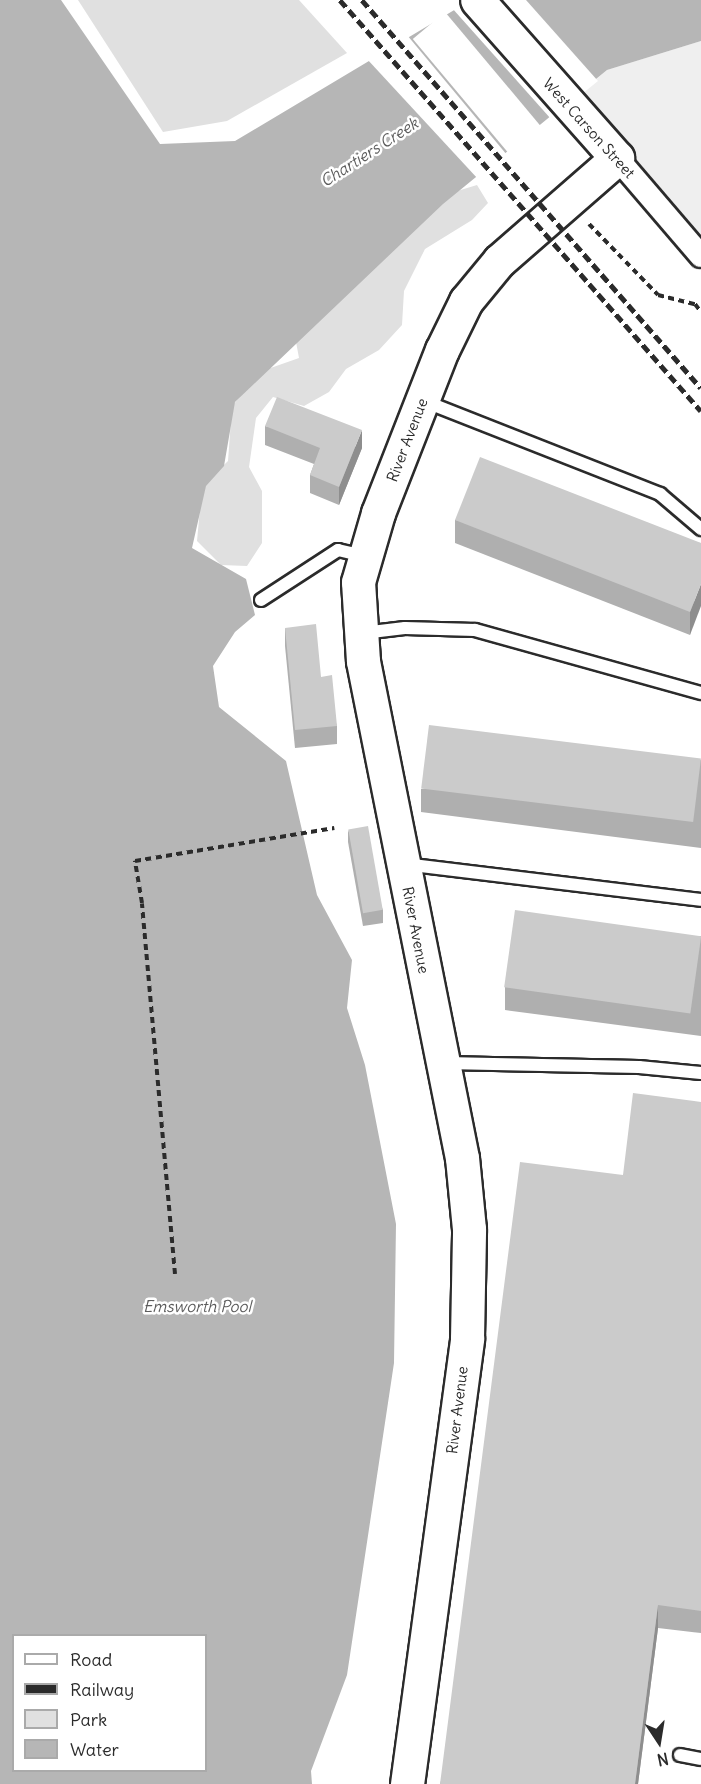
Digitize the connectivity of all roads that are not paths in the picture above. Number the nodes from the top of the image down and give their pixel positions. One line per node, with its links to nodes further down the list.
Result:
1 (477, 0): 2 (street, West Carson Street)
2 (617, 159): 3 (street, West Carson Street); 4 (street, River Avenue)
3 (701, 256)
4 (422, 400): 5 (lane); 6 (street, River Avenue)
5 (701, 530)
6 (364, 556): 7 (lane); 8 (street, River Avenue)
7 (261, 600)
8 (359, 634): 9 (lane); 10 (street, River Avenue)
9 (701, 693)
10 (403, 864): 11 (lane); 12 (street, River Avenue)
11 (701, 900)
12 (443, 1062): 13 (lane); 16 (street, River Avenue)
13 (701, 1073)
14 (680, 1755): 15 (lane)
15 (701, 1759)
16 (407, 1784)

